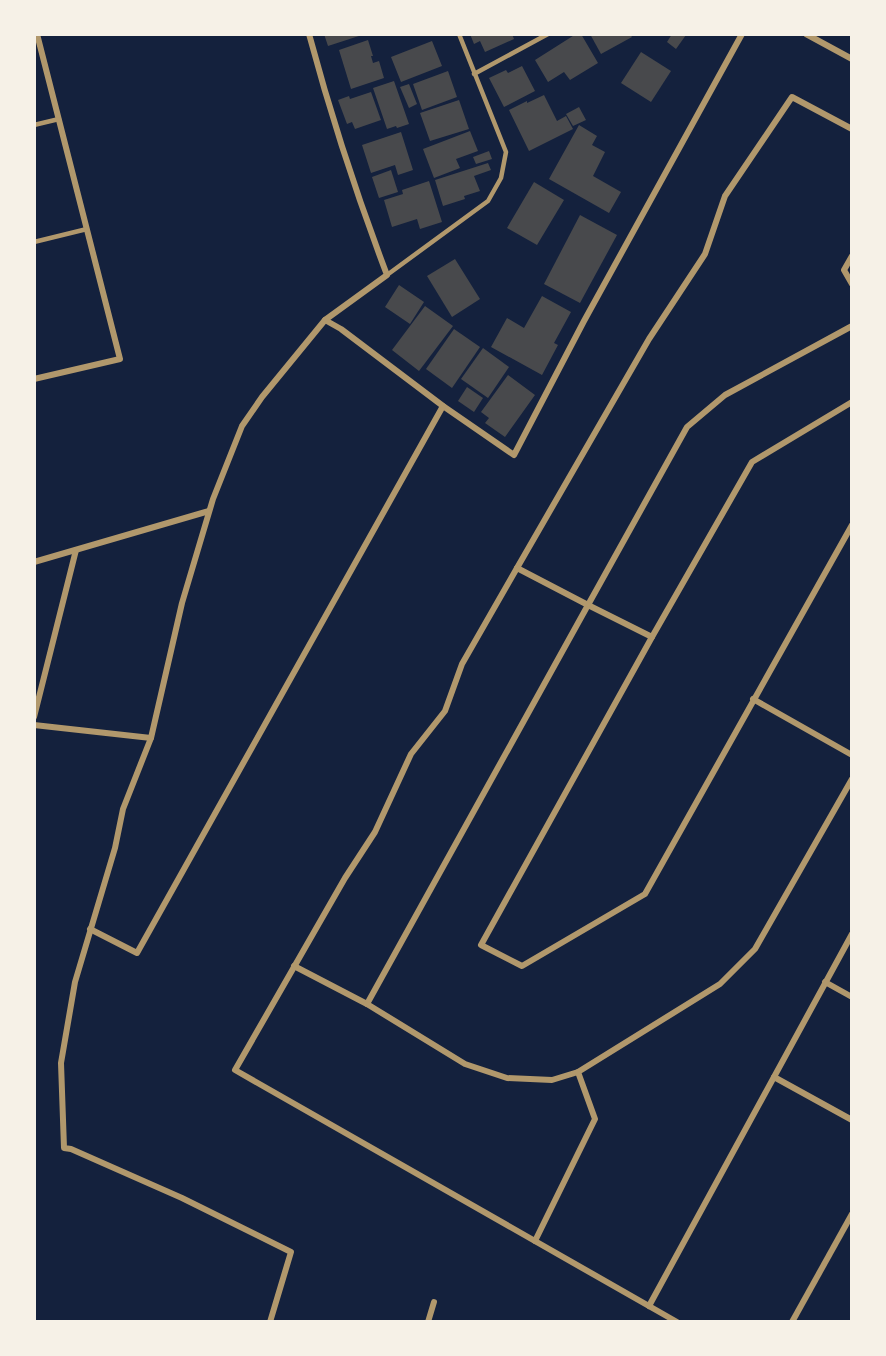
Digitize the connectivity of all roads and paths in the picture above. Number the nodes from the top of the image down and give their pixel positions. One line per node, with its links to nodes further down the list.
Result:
1 (37, 34): 9 (street)
2 (309, 34): 15 (street)
3 (459, 34): 8 (lane)
4 (548, 34): 8 (lane)
5 (742, 34): 21 (street)
6 (806, 34): 7 (street)
7 (852, 59)
8 (474, 74): 15 (lane)
9 (59, 119): 10 (lane); 12 (street)
10 (34, 125)
11 (852, 129): 26 (street)
12 (87, 228): 13 (lane); 19 (street)
13 (34, 242)
14 (852, 256): 16 (street)
15 (387, 275): 17 (street)
16 (852, 284)
17 (325, 320): 21 (street); 22 (street)
18 (852, 326): 27 (street)
19 (34, 379)
20 (852, 402): 28 (street)
21 (443, 406): 35 (street)
22 (209, 511): 24 (street); 32 (street)
23 (852, 525): 29 (street)
24 (76, 550): 25 (street); 30 (street)
25 (34, 562)
26 (517, 568): 27 (street); 37 (street)
27 (588, 605): 28 (street); 40 (street)
28 (652, 637): 29 (street)
29 (753, 699): 33 (street)
30 (34, 717)
31 (34, 725): 32 (street)
32 (151, 738): 35 (street)
33 (852, 755)
34 (852, 779): 41 (street)
35 (90, 929): 48 (street)
36 (852, 934): 38 (street)
37 (294, 966): 40 (street); 45 (street)
38 (825, 982): 39 (street); 42 (street)
39 (852, 997)
40 (367, 1004): 41 (street)
41 (578, 1072): 45 (street)
42 (774, 1077): 43 (street); 47 (street)
43 (852, 1120)
44 (852, 1214): 51 (street)
45 (535, 1241): 47 (street)
46 (434, 1302): 49 (street)
47 (649, 1306): 50 (street)
48 (270, 1322)
49 (428, 1322)
50 (677, 1322)
51 (792, 1322)

